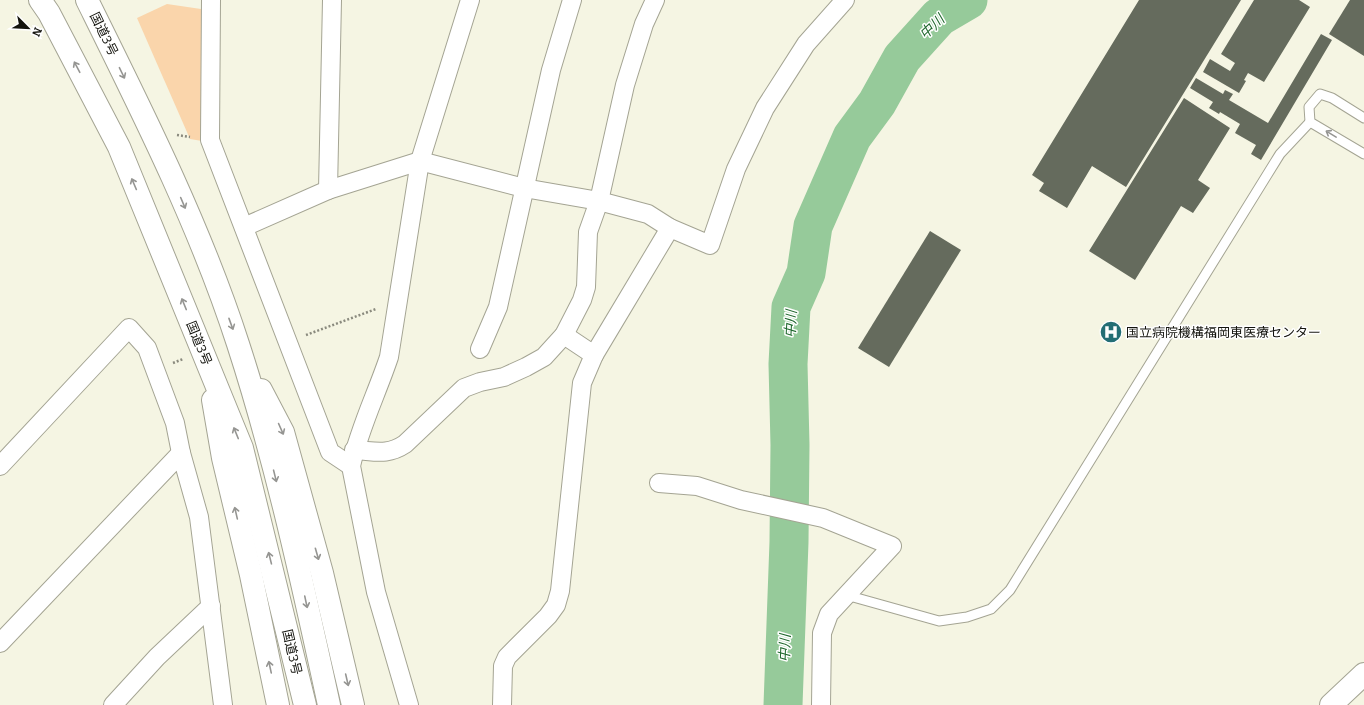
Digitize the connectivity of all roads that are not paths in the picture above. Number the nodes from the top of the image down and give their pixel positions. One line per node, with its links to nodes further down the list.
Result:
1 (40, 0): 21 (main road, 国道3号, one-way to 1)
2 (86, 0): 19 (main road, 国道3号, one-way to 19)
3 (211, 0): 16 (street)
4 (332, 0): 14 (street)
5 (470, 0): 12 (street)
6 (572, 0): 13 (street)
7 (655, 0): 15 (street)
8 (845, 0): 17 (street)
9 (1364, 118): 10 (lane)
10 (1310, 122): 11 (lane, one-way to 10); 27 (lane)
11 (1364, 154)
12 (420, 161): 13 (street); 14 (street); 24 (street)
13 (524, 188): 15 (street); 20 (street)
14 (328, 190): 16 (street)
15 (599, 201): 17 (street); 18 (street)
16 (244, 227): 24 (street)
17 (670, 228): 22 (street)
18 (564, 335): 22 (street); 24 (street)
19 (238, 344): 35 (main road, 国道3号, one-way to 35); 36 (main road, one-way to 36)
20 (480, 349)
21 (204, 353): 33 (main road, one-way to 21); 34 (main road, 国道3号, one-way to 21)
22 (594, 355): 38 (street)
23 (181, 453): 25 (street); 28 (street); 29 (street)
24 (352, 458): 37 (street)
25 (0, 466)
26 (660, 483): 27 (street)
27 (846, 595): 39 (street)
28 (211, 606): 31 (street); 32 (street)
29 (0, 644)
30 (1364, 674): 40 (main road)
31 (113, 705)
32 (223, 705)
33 (278, 705)
34 (305, 705)
35 (329, 705)
36 (353, 705)
37 (409, 705)
38 (502, 705)
39 (821, 705)
40 (1331, 705)

